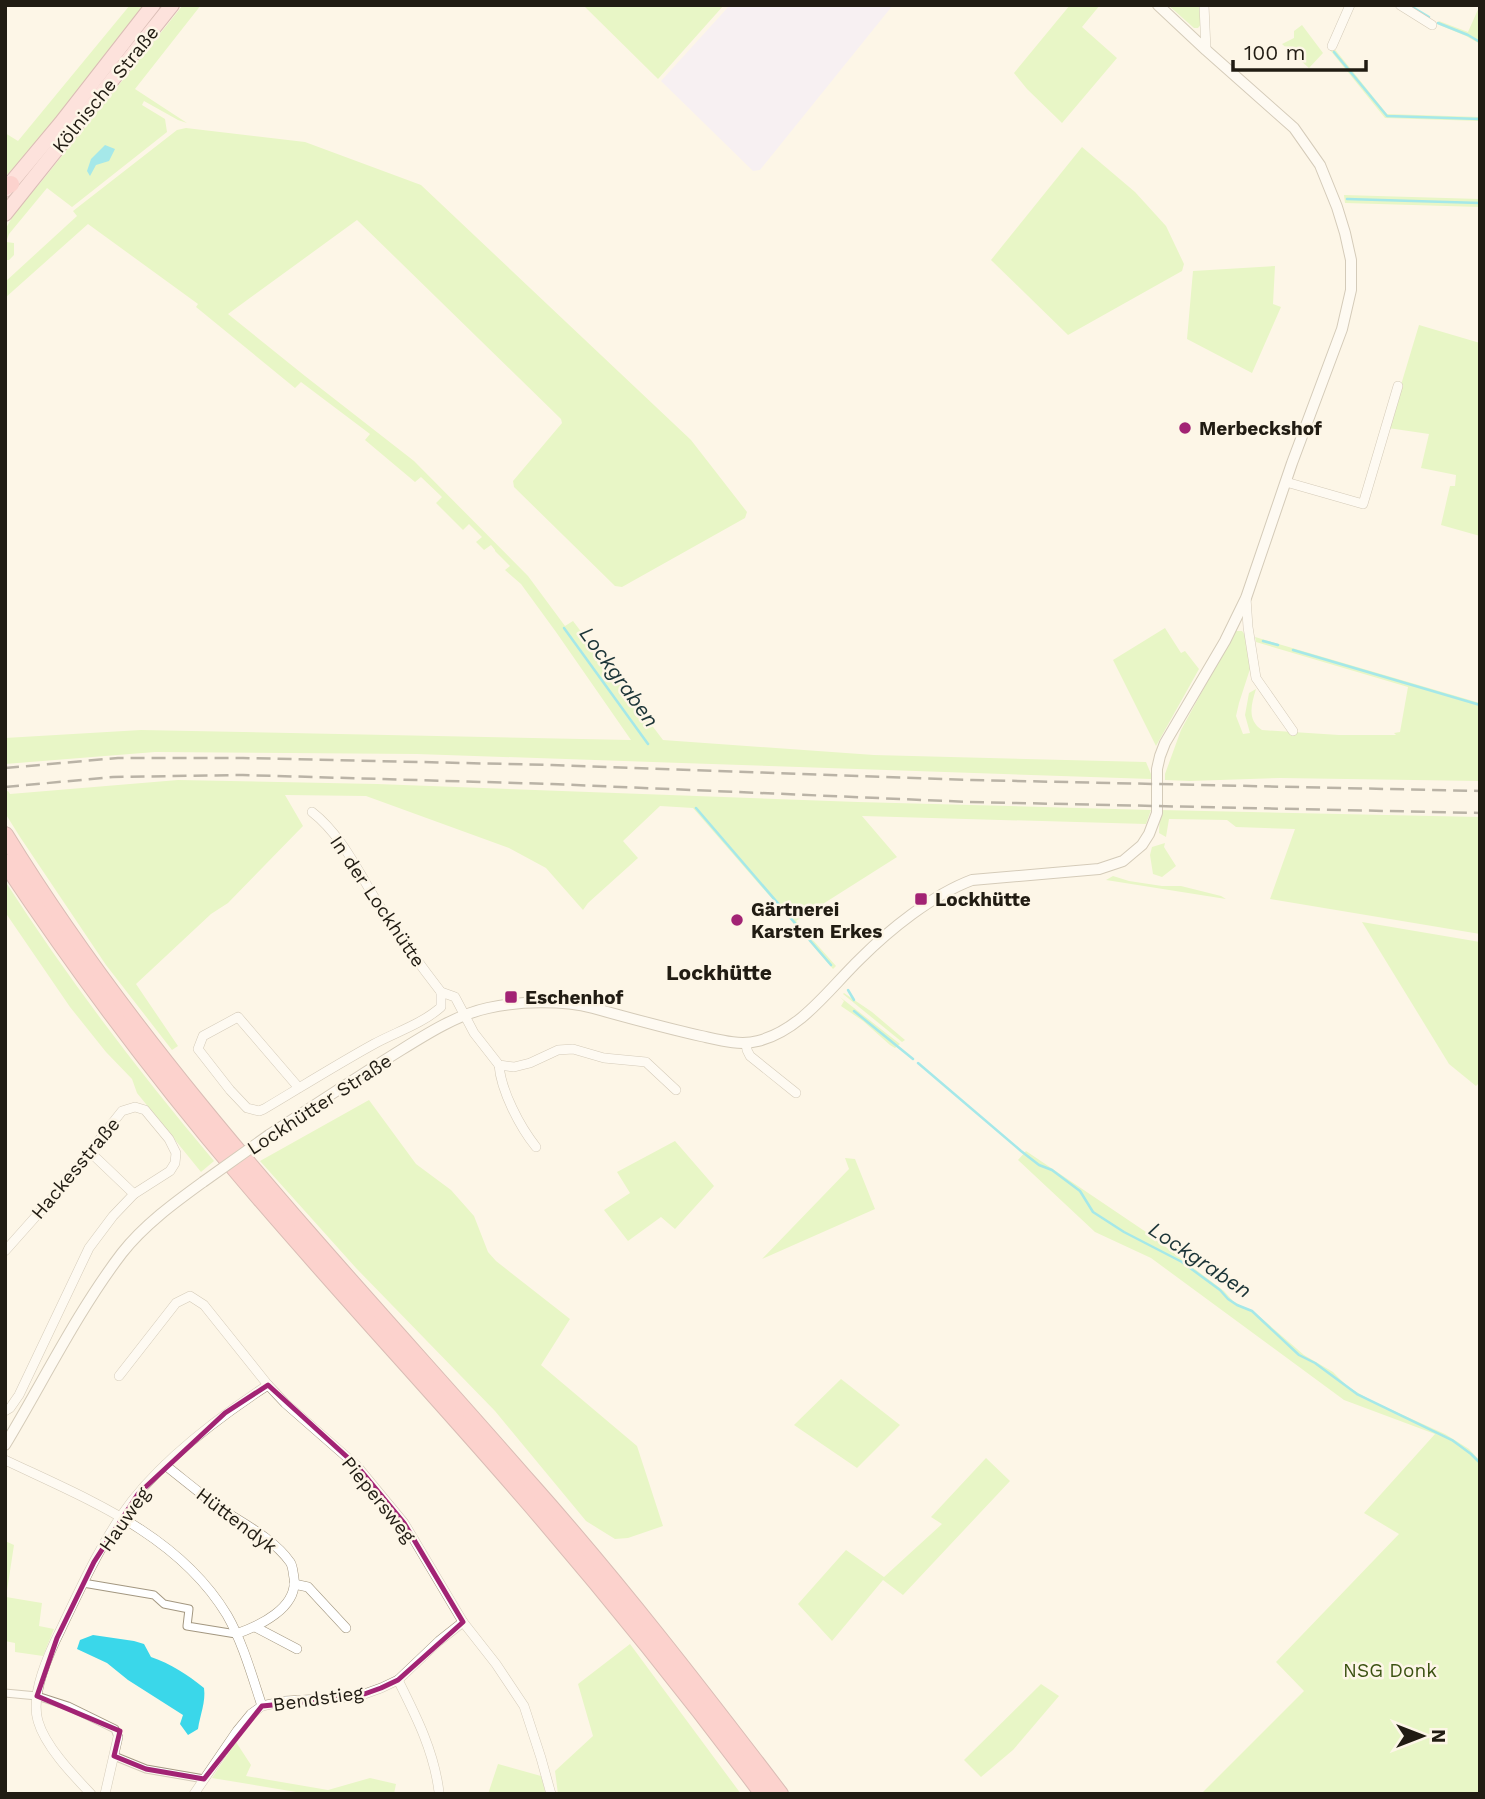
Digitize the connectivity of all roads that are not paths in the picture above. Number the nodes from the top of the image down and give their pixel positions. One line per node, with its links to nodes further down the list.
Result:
1 (153, 5): 10 (main road, Kölnische Straße)
2 (172, 5): 10 (main road, Kölnische Straße)
3 (1158, 5): 9 (street)
4 (1204, 5): 9 (street)
5 (1350, 5): 8 (street)
6 (1400, 5): 7 (street)
7 (1432, 25)
8 (1332, 46)
9 (1206, 50): 14 (street)
10 (29, 173): 11 (main road); 12 (main road)
11 (7, 187)
12 (5, 214)
13 (1398, 386): 14 (street)
14 (1286, 482): 15 (street)
15 (1246, 598): 16 (street); 22 (street, Lockhütter Straße)
16 (1293, 731)
17 (312, 812): 20 (street, In der Lockhütte)
18 (5, 835): 59 (highway)
19 (5, 862): 58 (highway)
20 (440, 992): 21 (street, In der Lockhütte); 24 (street)
21 (464, 1016): 22 (street, Lockhütter Straße); 23 (street, In der Lockhütte); 34 (street, Lockhütter Straße, bridge)
22 (746, 1044): 26 (street)
23 (499, 1065): 25 (street); 27 (street)
24 (299, 1088): 24 (street)
25 (677, 1090)
26 (796, 1093)
27 (537, 1147)
28 (90, 1152): 29 (street); 29 (street, Hackesstraße); 30 (street, Hackesstraße)
29 (134, 1194): 33 (street)
30 (5, 1251)
31 (118, 1376): 32 (street, Piepersweg)
32 (268, 1385): 37 (street, Hauweg); 41 (street, Piepersweg)
33 (5, 1412)
34 (9, 1430): 35 (street, Lockhütter Straße)
35 (5, 1446)
36 (5, 1460): 38 (street)
37 (165, 1465): 38 (street, Hauweg); 40 (street, Hüttendyk)
38 (121, 1516): 39 (street, Hauweg); 44 (street)
39 (83, 1583): 44 (street); 48 (street, Hauweg)
40 (295, 1584): 42 (street); 43 (street)
41 (463, 1622): 46 (street, Bendstieg); 57 (street, Piepersweg)
42 (255, 1627): 44 (street); 45 (street)
43 (346, 1628)
44 (236, 1634): 49 (street)
45 (297, 1649)
46 (398, 1680): 49 (street, Bendstieg); 53 (street)
47 (5, 1693): 48 (street)
48 (37, 1696): 50 (street); 54 (street, Hauweg)
49 (262, 1706): 52 (street, Bendstieg)
50 (118, 1737): 51 (street)
51 (114, 1756): 52 (street); 55 (street)
52 (204, 1779): 56 (street, Bendstieg)
53 (439, 1792)
54 (91, 1794)
55 (105, 1794)
56 (194, 1794)
57 (551, 1794)
58 (763, 1794)
59 (780, 1794)

